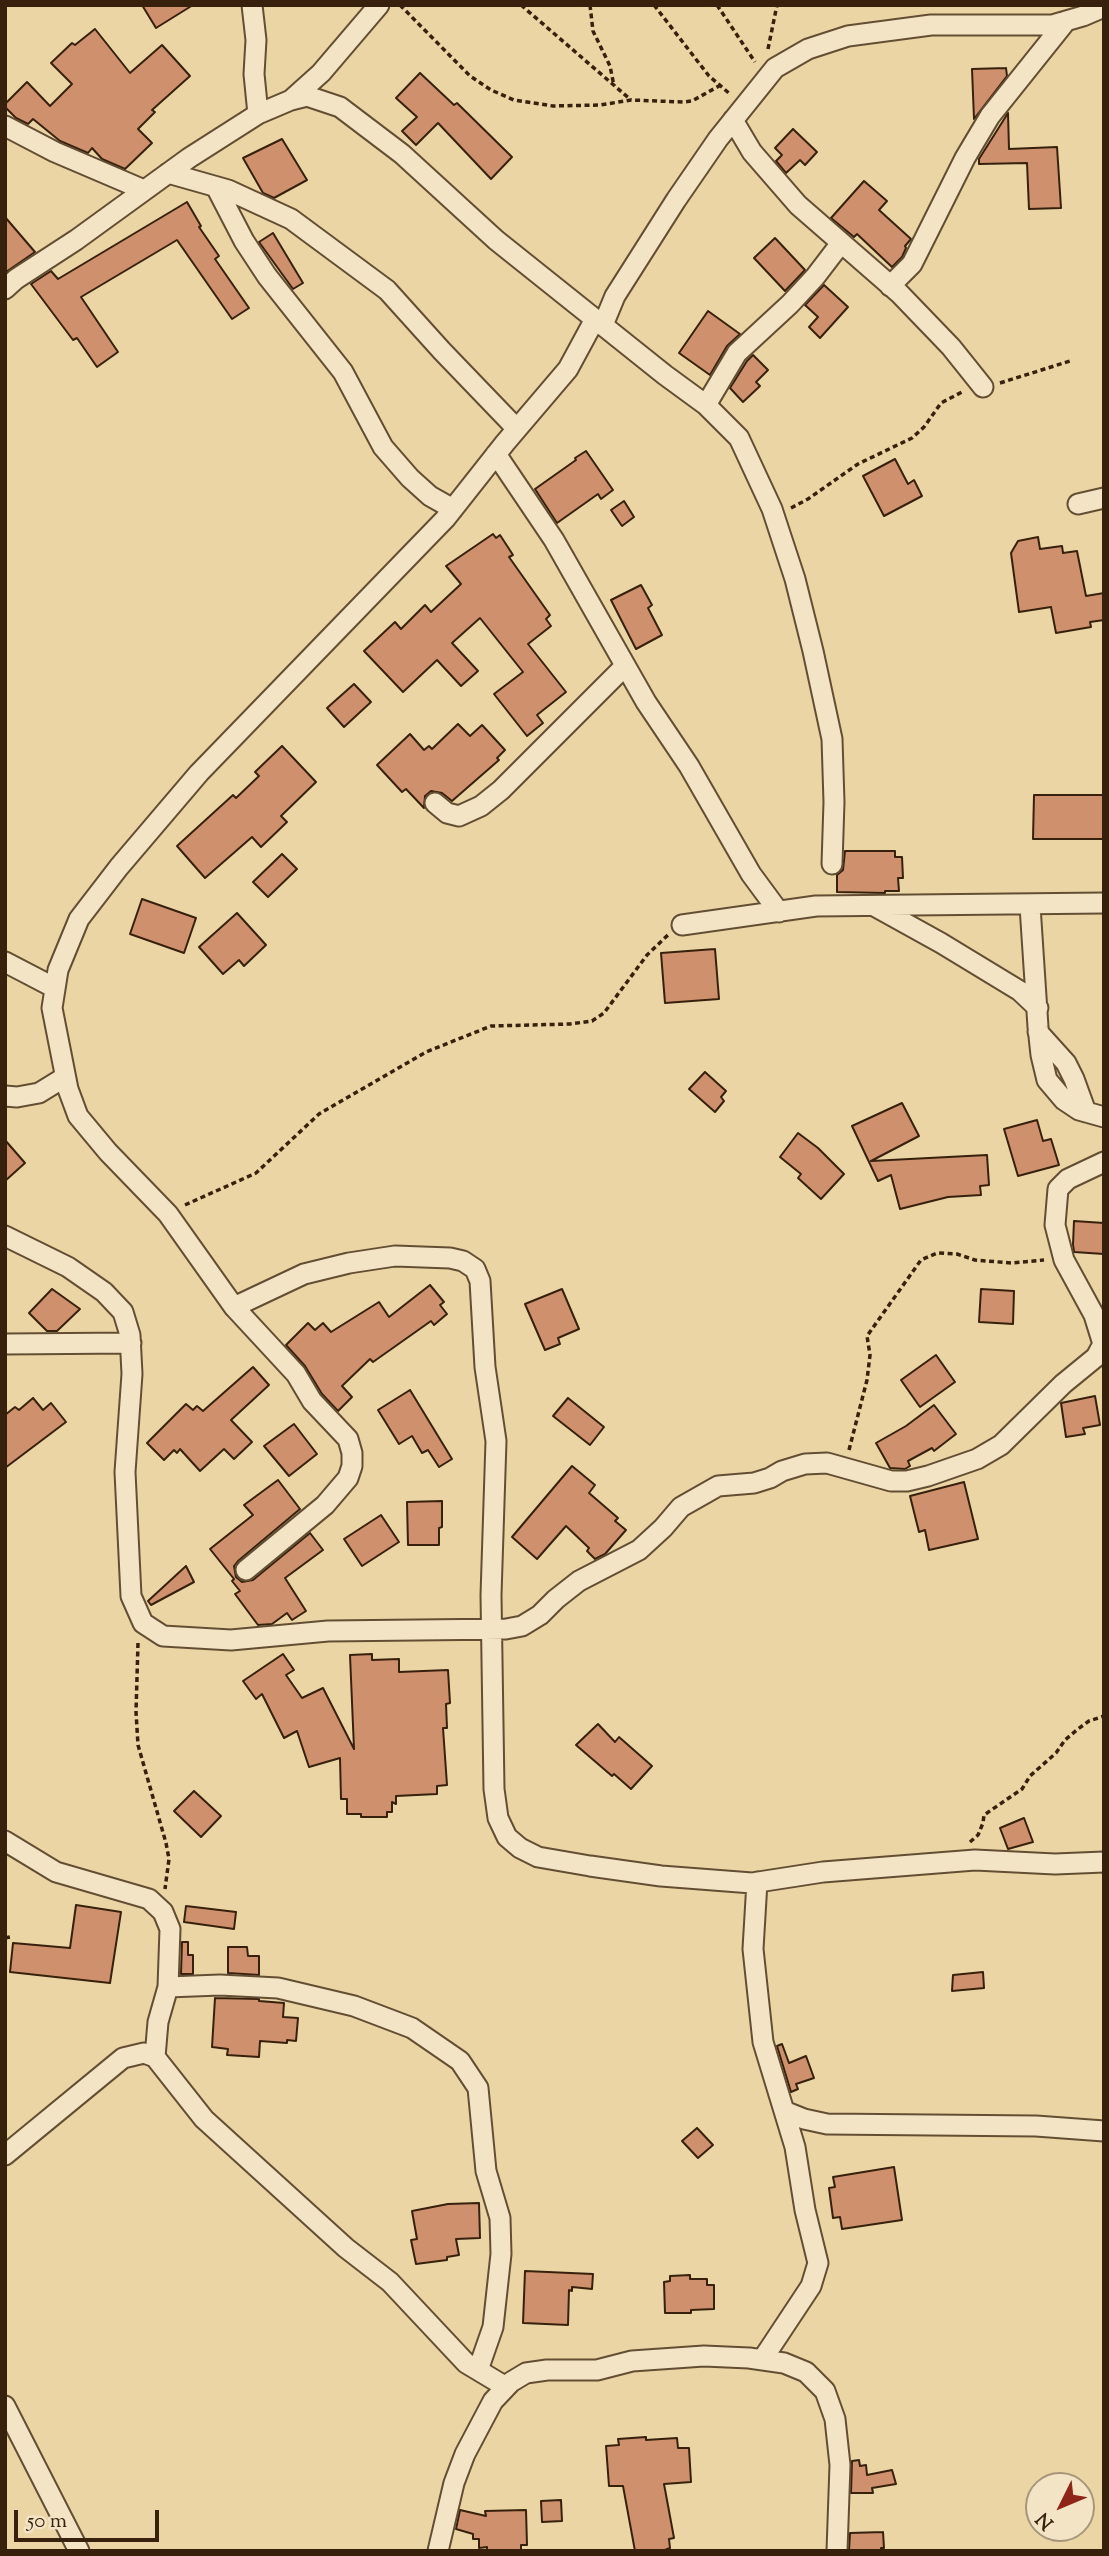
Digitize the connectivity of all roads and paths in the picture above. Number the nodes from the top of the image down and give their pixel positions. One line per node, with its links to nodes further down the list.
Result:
1 (252, 5): 17 (street)
2 (379, 5): 15 (street)
3 (400, 5): 16 (path)
4 (521, 5): 13 (path)
5 (590, 5): 13 (path)
6 (654, 5): 12 (path)
7 (717, 5): 11 (path)
8 (777, 5): 11 (path)
9 (1104, 7): 10 (street)
10 (1066, 20): 11 (street); 24 (street)
11 (764, 75): 14 (street)
12 (719, 86): 14 (path); 16 (path)
13 (614, 88): 16 (path)
14 (749, 99): 18 (street)
15 (292, 100): 17 (street); 26 (street)
16 (631, 100)
17 (258, 114): 20 (street)
18 (733, 120): 23 (street); 26 (street)
19 (5, 126): 22 (street)
20 (168, 173): 21 (street); 22 (street)
21 (216, 187): 30 (street); 34 (street)
22 (144, 190): 25 (street)
23 (841, 243): 24 (street); 29 (street)
24 (890, 286): 28 (street)
25 (5, 289)
26 (599, 322): 29 (street); 30 (street)
27 (1070, 361): 28 (path)
28 (983, 387): 35 (path)
29 (706, 405): 35 (street)
30 (517, 429): 31 (street)
31 (496, 454): 34 (street); 36 (street)
32 (1104, 498): 33 (street)
33 (1078, 504)
34 (453, 509): 45 (street)
35 (772, 509): 38 (street)
36 (625, 666): 37 (street); 42 (street)
37 (435, 803)
38 (832, 864)
39 (1104, 903): 41 (street)
40 (875, 906): 41 (street); 42 (street); 46 (street)
41 (1030, 906): 46 (street)
42 (779, 912): 43 (street)
43 (682, 925): 51 (path)
44 (5, 962): 45 (street)
45 (55, 988): 47 (street)
46 (1038, 1008): 49 (street)
47 (65, 1077): 48 (street); 51 (street)
48 (5, 1096)
49 (1095, 1114)
50 (1104, 1162): 53 (street)
51 (168, 1214): 54 (street)
52 (5, 1236): 56 (street)
53 (1064, 1260): 57 (path); 57 (street)
54 (234, 1307): 58 (street); 60 (street)
55 (5, 1343): 56 (street)
56 (131, 1343): 59 (street)
57 (845, 1468): 60 (street)
58 (246, 1570)
59 (141, 1618): 60 (street); 66 (path)
60 (492, 1630): 65 (street)
61 (1104, 1716): 63 (path)
62 (5, 1841): 66 (street)
63 (944, 1862): 64 (street); 65 (street)
64 (1104, 1862)
65 (757, 1882): 69 (street)
66 (163, 1912): 67 (street)
67 (168, 1987): 68 (street); 73 (street)
68 (155, 2057): 71 (street); 73 (street)
69 (784, 2111): 70 (street); 72 (street)
70 (1104, 2131)
71 (5, 2155)
72 (762, 2360): 74 (street); 78 (street)
73 (478, 2370): 74 (street)
74 (506, 2387): 77 (street)
75 (5, 2406): 76 (street)
76 (79, 2551)
77 (438, 2551)
78 (837, 2551)

